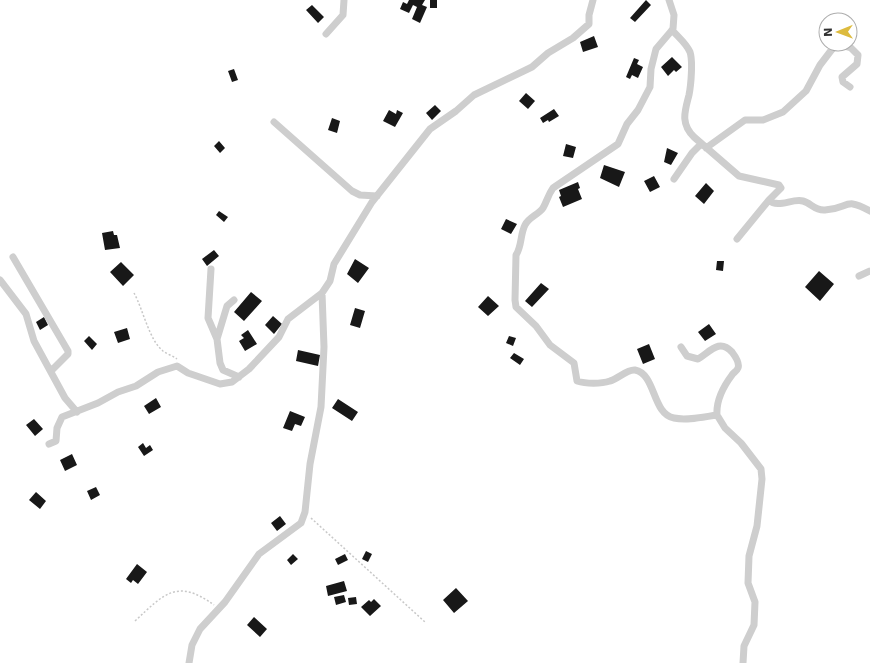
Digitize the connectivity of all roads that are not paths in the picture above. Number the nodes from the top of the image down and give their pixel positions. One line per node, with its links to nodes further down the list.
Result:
1 (344, 0): 5 (street)
2 (593, 0): 10 (street)
3 (668, 0): 4 (street)
4 (672, 30): 8 (street); 26 (street)
5 (326, 34)
6 (850, 88): 8 (street)
7 (274, 122): 10 (street)
8 (704, 146): 9 (street); 11 (street)
9 (674, 179)
10 (377, 196): 19 (street)
11 (769, 200): 12 (street); 13 (street)
12 (870, 210)
13 (737, 239)
14 (13, 257): 23 (street)
15 (211, 269): 21 (street)
16 (870, 271): 17 (street)
17 (859, 276)
18 (0, 280): 23 (street)
19 (322, 293): 24 (street); 28 (street)
20 (234, 300): 21 (street)
21 (217, 339): 24 (street)
22 (681, 348): 26 (street)
23 (51, 370): 25 (street)
24 (239, 377): 25 (street)
25 (77, 412): 27 (street)
26 (716, 415): 29 (street)
27 (49, 444)
28 (189, 663)
29 (743, 663)

